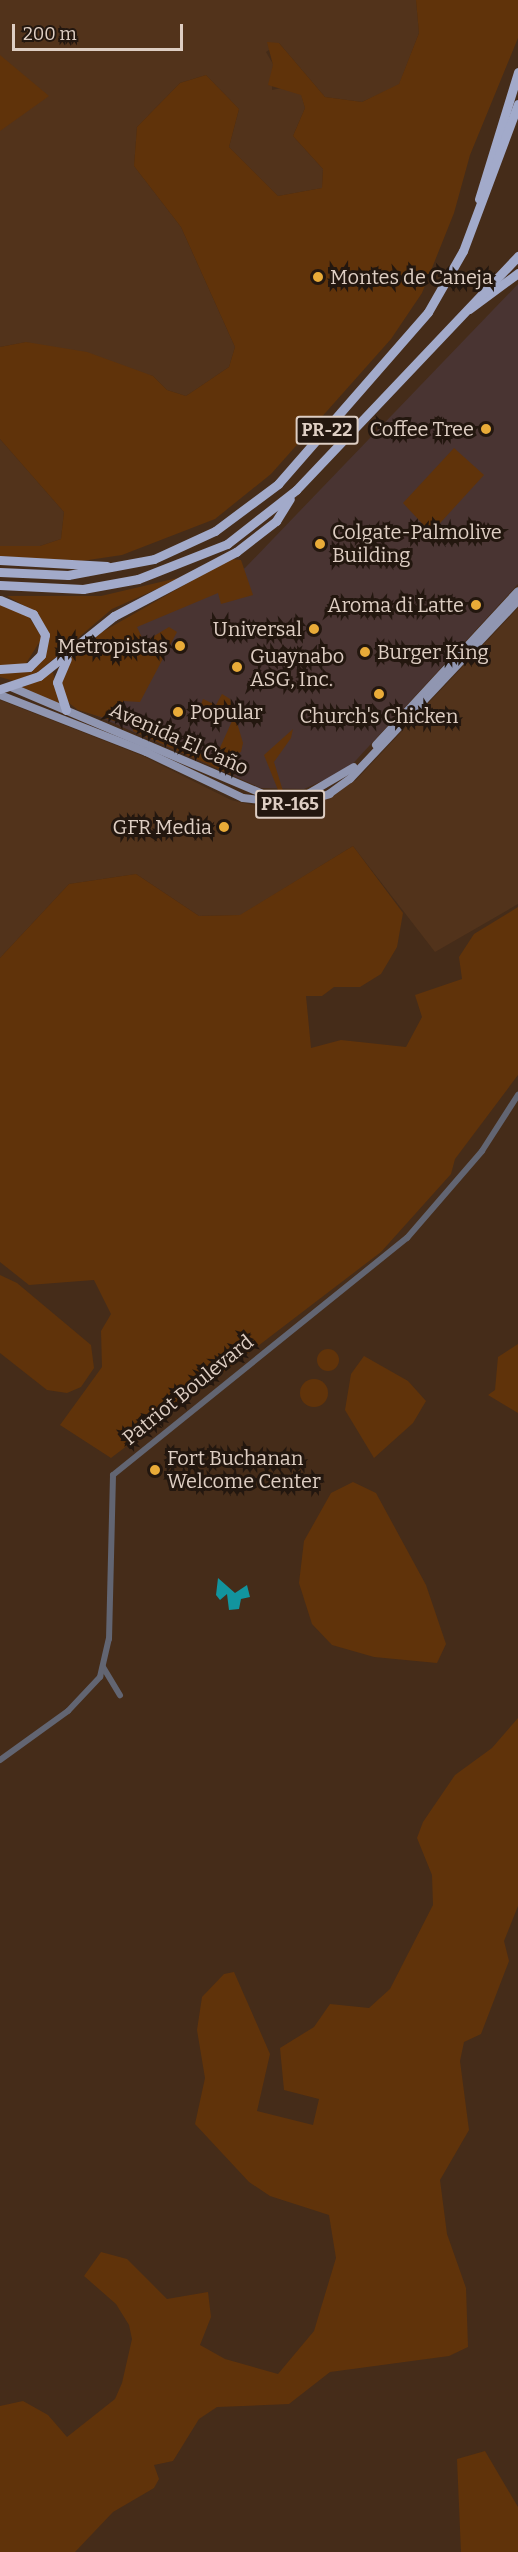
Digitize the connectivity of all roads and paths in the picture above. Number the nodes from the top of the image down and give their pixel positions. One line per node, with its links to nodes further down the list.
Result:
1 (518, 72): 3 (highway)
2 (518, 104): 3 (highway, PR-22)
3 (474, 224): 9 (highway, PR-22)
4 (518, 256): 6 (highway, PR-22)
5 (518, 273): 6 (highway)
6 (459, 315): 7 (highway, PR-22)
7 (296, 490): 11 (highway, PR-22); 15 (highway)
8 (0, 560): 9 (highway)
9 (119, 567): 10 (highway, PR-22)
10 (0, 572)
11 (0, 585)
12 (518, 591): 21 (main road, Avenida El Caño / PR-165)
13 (0, 600): 16 (highway)
14 (518, 601): 20 (main road, Avenida El Caño / PR-165)
15 (76, 647): 18 (highway); 21 (highway)
16 (0, 669)
17 (0, 682): 18 (highway, Avenida El Caño / PR-165)
18 (11, 687): 19 (highway); 21 (main road, Avenida El Caño / PR-165)
19 (0, 689)
20 (0, 695)
21 (66, 710)
22 (518, 1095): 23 (street, Patriot Boulevard)
23 (103, 1666): 24 (street); 25 (street, Patriot Boulevard)
24 (120, 1695)
25 (0, 1760)

